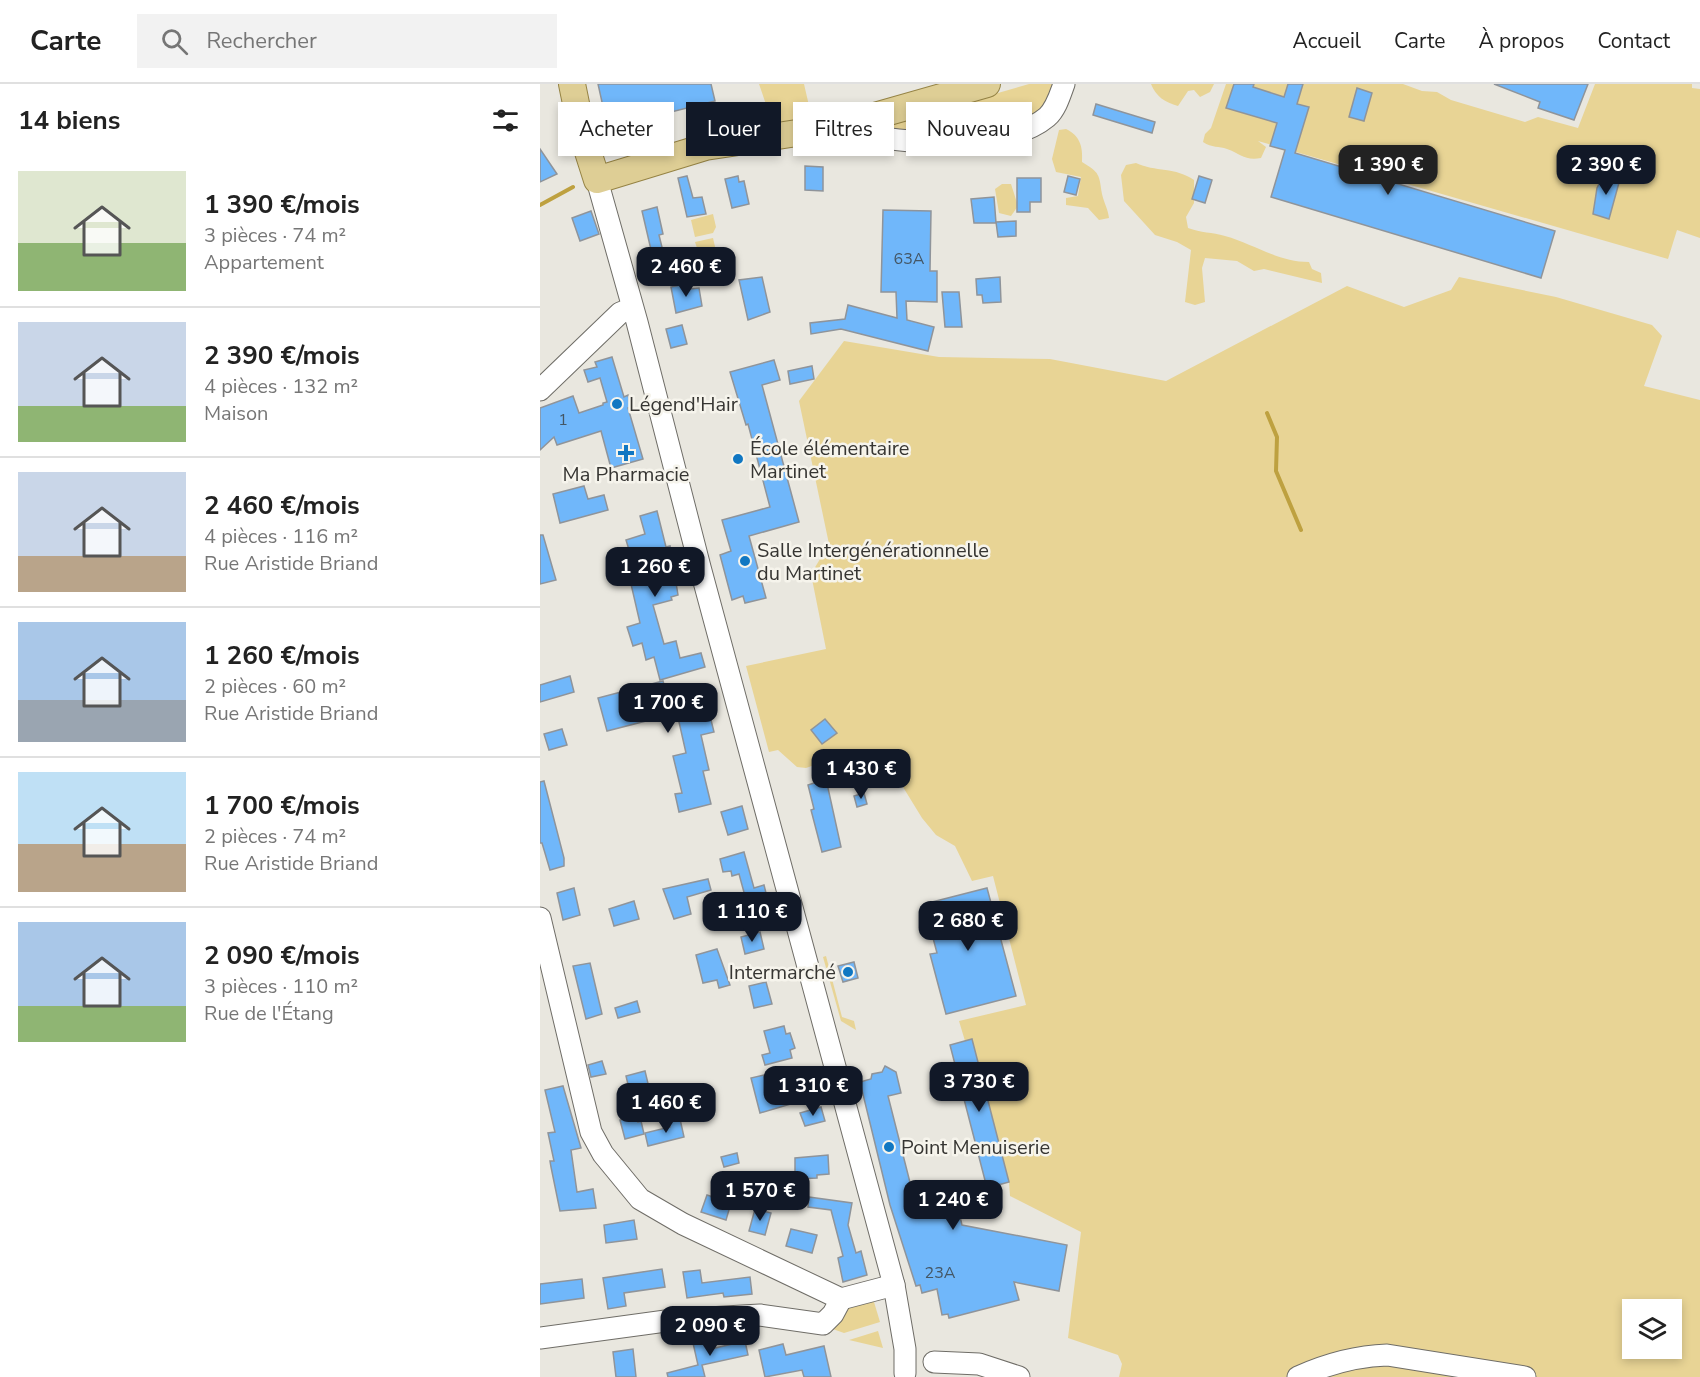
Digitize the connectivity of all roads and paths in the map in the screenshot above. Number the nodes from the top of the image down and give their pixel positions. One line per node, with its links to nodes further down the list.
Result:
1 (572, 84): 7 (main road)
2 (987, 84): 4 (main road)
3 (1064, 84): 6 (street)
4 (894, 110)
5 (793, 134): 7 (main road)
6 (894, 139)
7 (597, 180): 8 (street)
8 (632, 308): 9 (street); 11 (street)
9 (540, 390)
10 (540, 918): 12 (street)
11 (894, 1285): 12 (street); 14 (street); 16 (street)
12 (841, 1299): 13 (street)
13 (540, 1338)
14 (935, 1367): 15 (street); 16 (street)
15 (991, 1368): 17 (street); 18 (street)
16 (904, 1375)
17 (959, 1377)
18 (1019, 1377)
19 (1298, 1377): 20 (street)
20 (1525, 1377)

